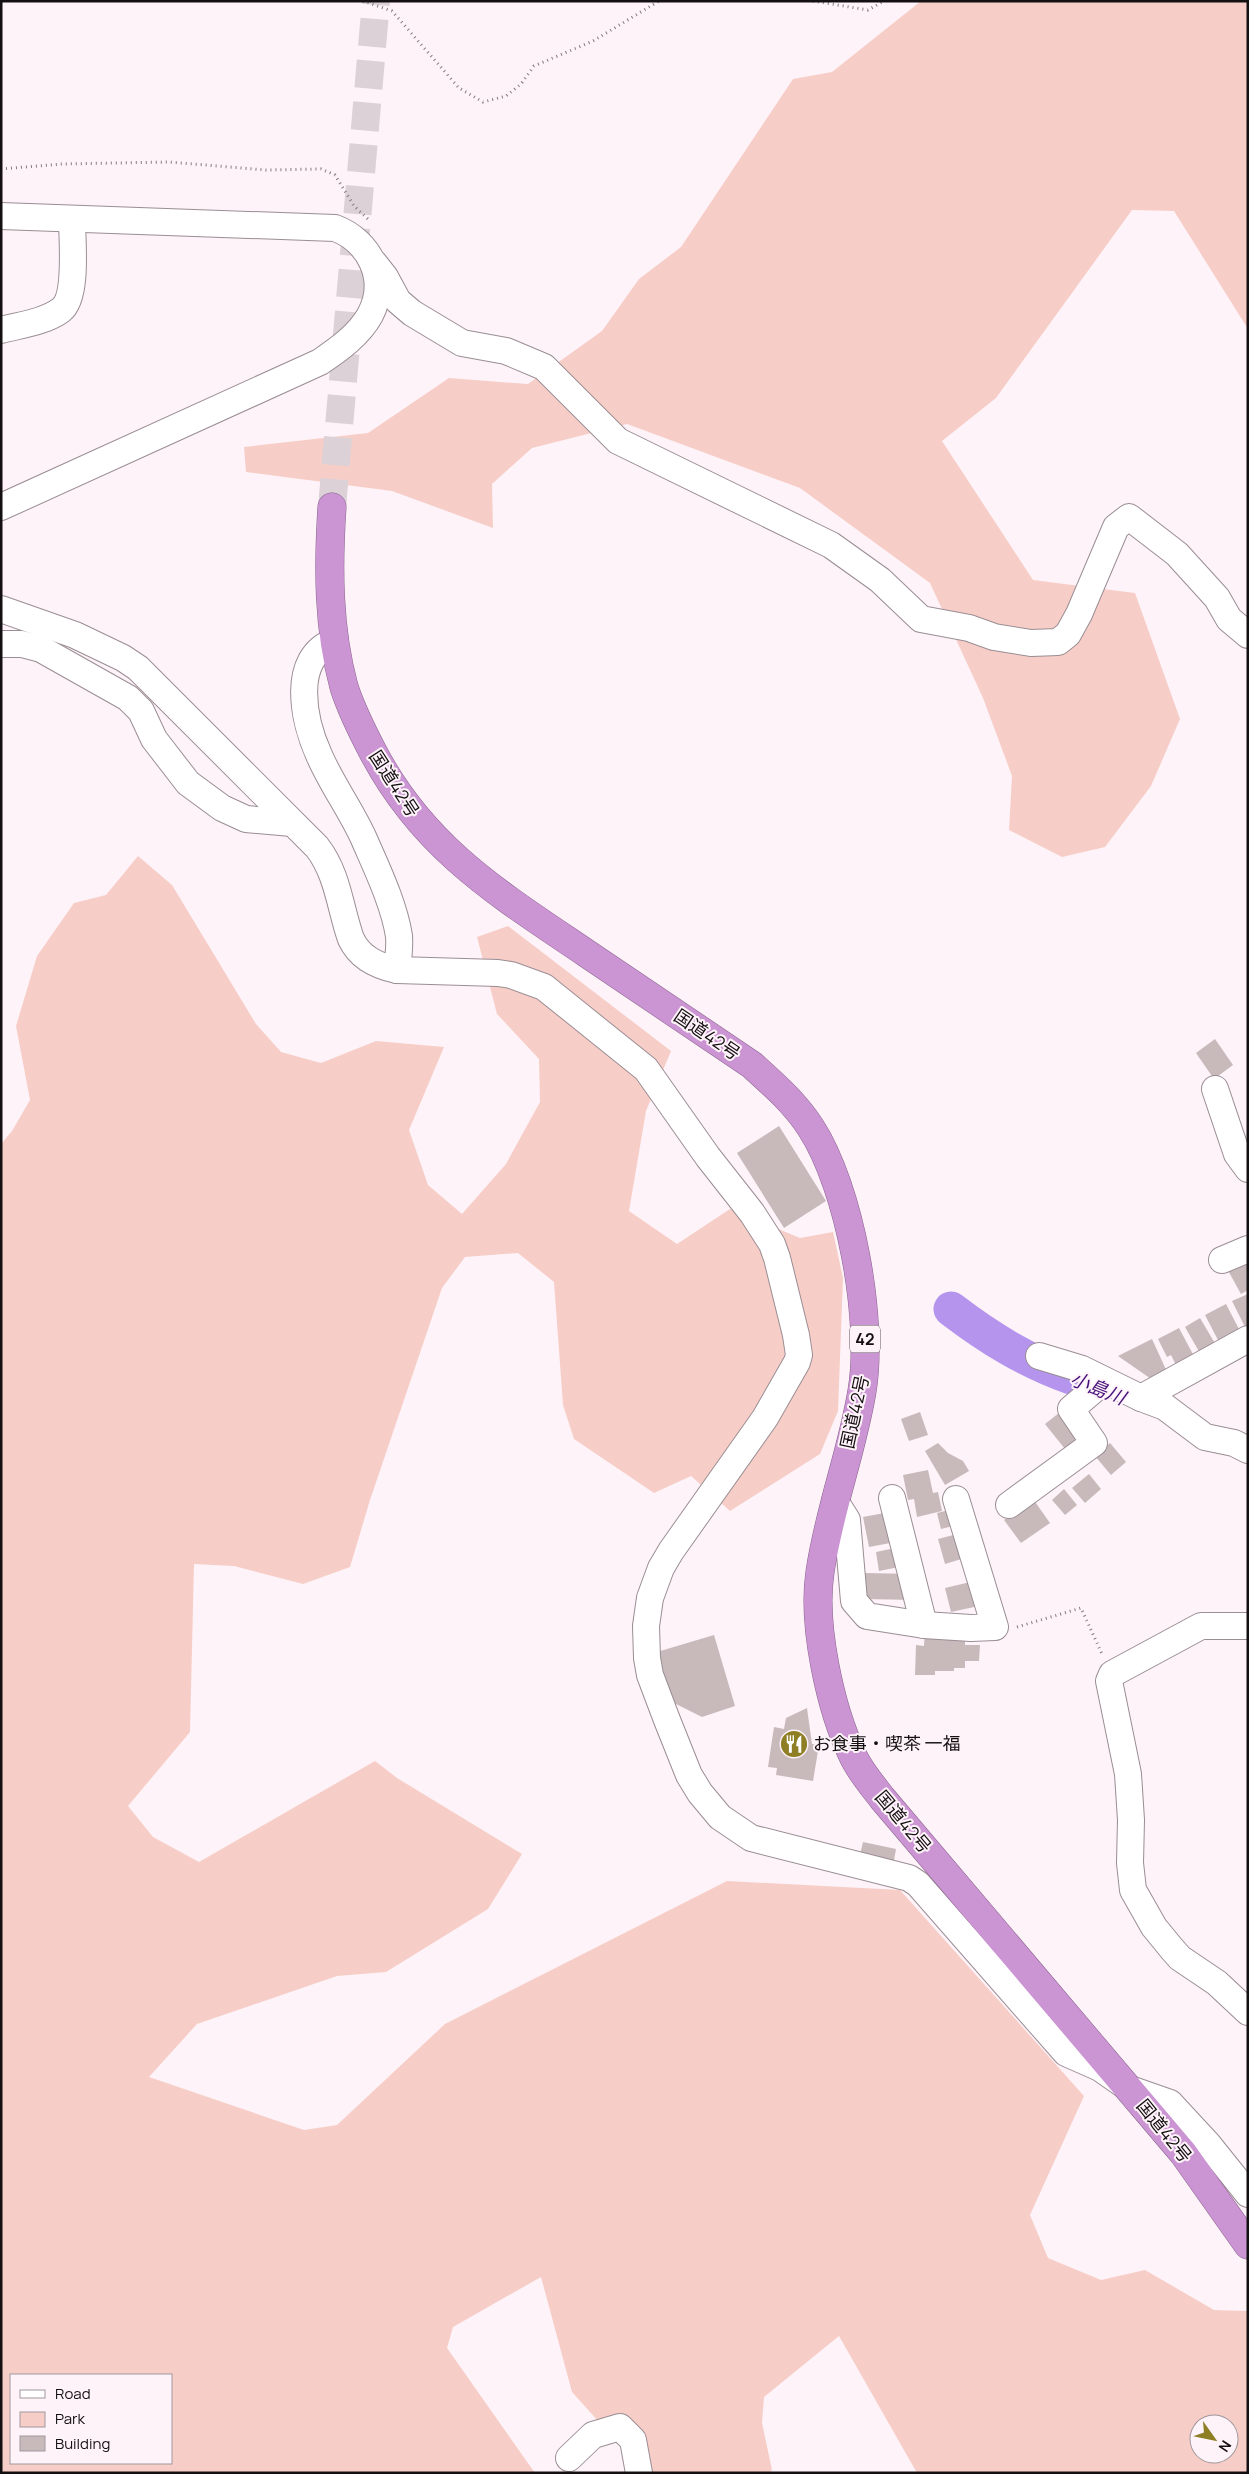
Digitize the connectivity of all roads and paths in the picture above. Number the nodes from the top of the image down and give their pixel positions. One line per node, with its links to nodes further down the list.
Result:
1 (363, 1): 2 (path)
2 (659, 1)
3 (813, 1): 4 (path)
4 (884, 1)
5 (1, 169): 8 (path)
6 (1, 216): 7 (street)
7 (72, 219): 9 (street); 10 (street)
8 (372, 223)
9 (374, 263): 11 (street); 14 (street)
10 (1, 330)
11 (1, 507)
12 (332, 507): 15 (highway, 国道42号 / 42)
13 (1, 609): 17 (street)
14 (1248, 635)
15 (335, 641): 18 (street); 30 (highway, 国道42号 / 42)
16 (1, 644): 17 (street)
17 (292, 823): 18 (street)
18 (397, 970): 37 (street)
19 (1215, 1089): 20 (street)
20 (1248, 1169)
21 (1248, 1249): 22 (street)
22 (1222, 1260)
23 (1248, 1339): 26 (street)
24 (1039, 1356): 25 (street)
25 (1104, 1381): 26 (street); 31 (street)
26 (1141, 1398): 27 (street)
27 (1248, 1450)
28 (892, 1498): 32 (street)
29 (956, 1499): 33 (street)
30 (835, 1501): 32 (street); 37 (highway, 国道42号 / 42)
31 (1009, 1505)
32 (924, 1625): 33 (street)
33 (995, 1626): 35 (path)
34 (1248, 1626): 35 (street)
35 (1112, 1674): 36 (street)
36 (1248, 2012)
37 (1130, 2089): 38 (street); 39 (highway, 国道42号 / 42)
38 (1248, 2194)
39 (1248, 2245)
40 (569, 2458): 41 (street)
41 (639, 2473)

